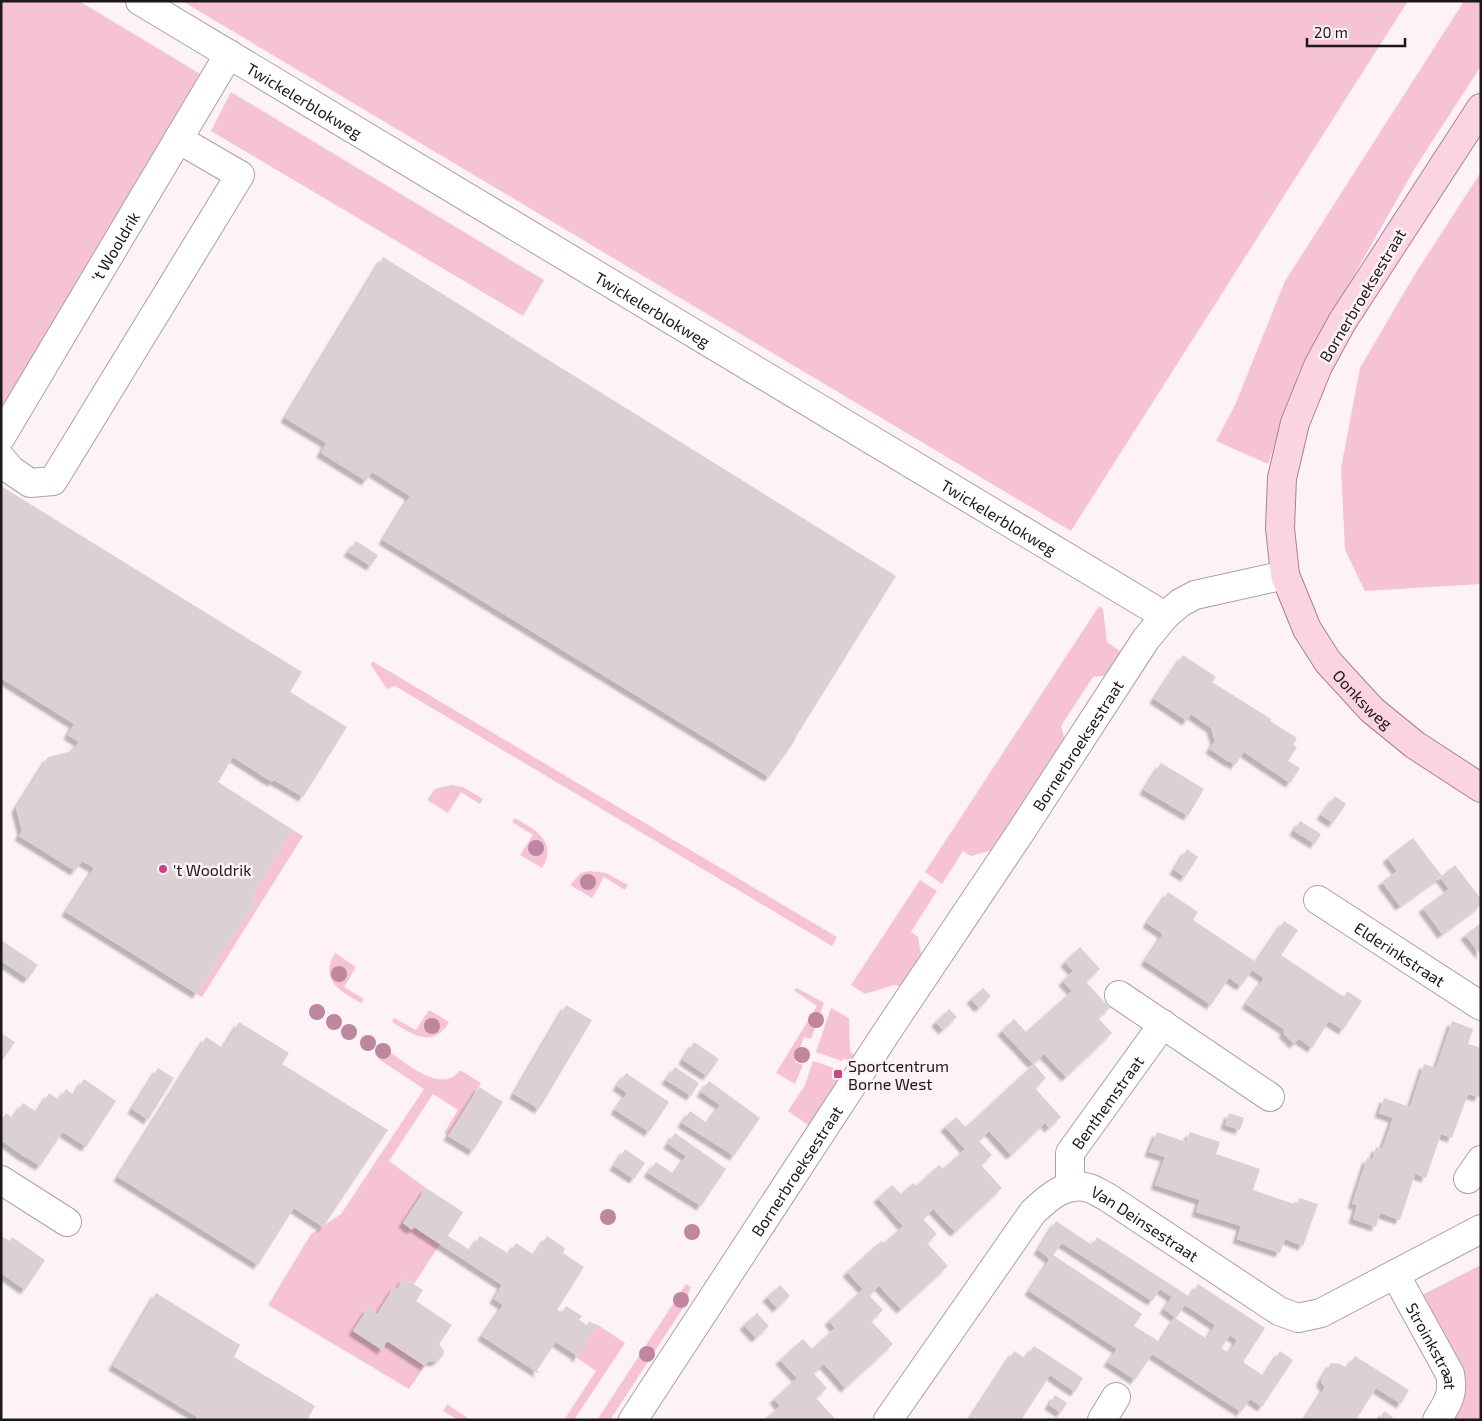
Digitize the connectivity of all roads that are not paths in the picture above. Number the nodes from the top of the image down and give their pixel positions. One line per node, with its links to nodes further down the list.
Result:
1 (140, 1): 2 (street, Twickelerblokweg)
2 (229, 54): 4 (street, 't Wooldrik); 8 (street, Twickelerblokweg)
3 (1481, 108): 7 (main road, Bornerbroeksestraat)
4 (178, 139): 5 (street, 't Wooldrik); 6 (street)
5 (1, 437)
6 (1, 458)
7 (1285, 575): 8 (street, Bornerbroeksestraat); 9 (main road, Oonksweg)
8 (1166, 616): 20 (street, Bornerbroeksestraat)
9 (1481, 788)
10 (1318, 900): 12 (street, Elderinkstraat)
11 (1120, 995): 13 (street)
12 (1481, 1006)
13 (1163, 1024): 14 (street); 16 (street, Benthemstraat)
14 (1270, 1097)
15 (1, 1180): 17 (street)
16 (1070, 1186): 19 (street, Van Deinsestraat); 21 (street, Van Deinsestraat)
17 (67, 1222)
18 (1481, 1229): 19 (street, Van Deinsestraat)
19 (1395, 1274): 22 (street, Stroinkstraat)
20 (633, 1420)
21 (888, 1420)
22 (1437, 1420)

